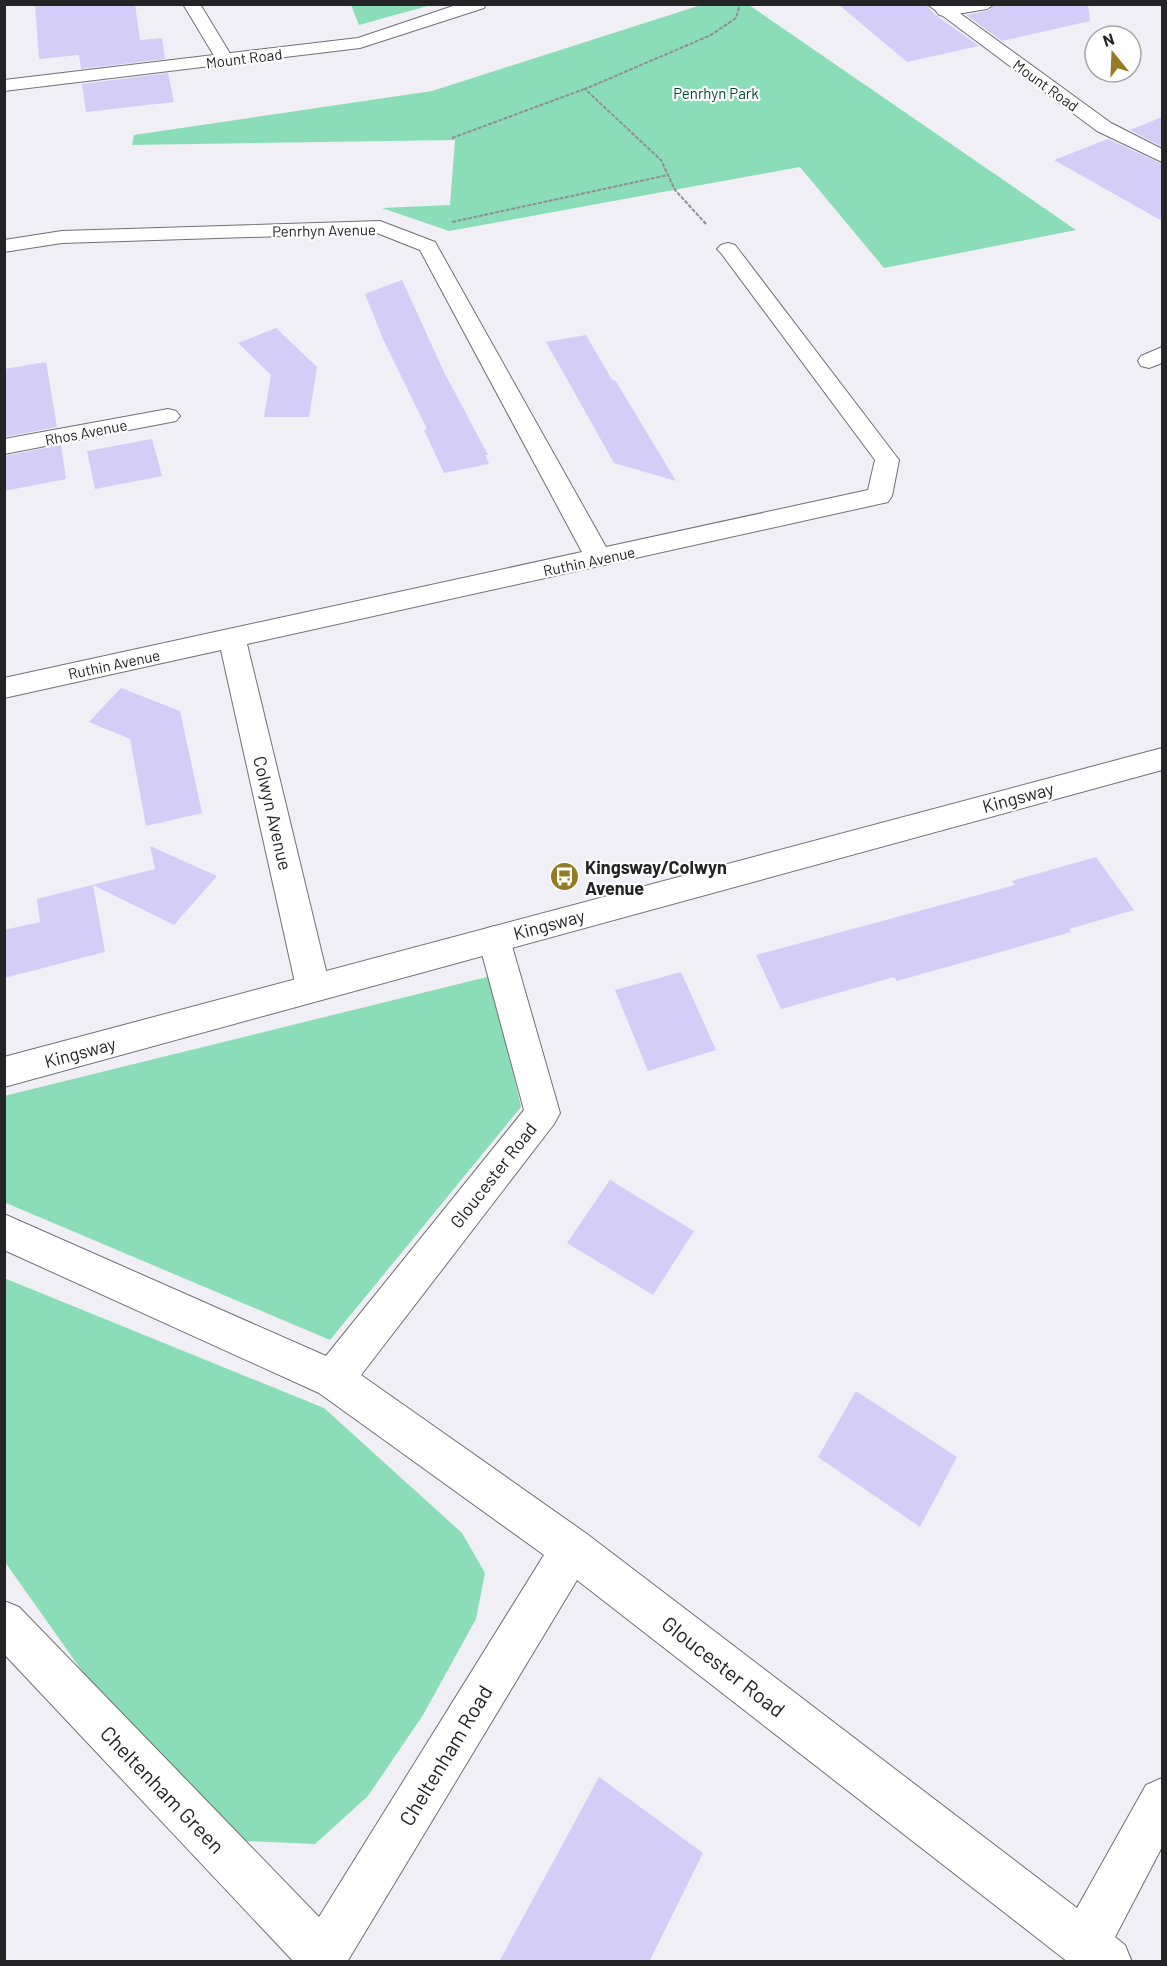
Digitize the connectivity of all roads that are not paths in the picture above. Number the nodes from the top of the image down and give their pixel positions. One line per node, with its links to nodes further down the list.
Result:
1 (191, 4): 5 (street)
2 (478, 4): 5 (street, Mount Road)
3 (987, 4): 4 (street)
4 (940, 8): 7 (street, Mount Road)
5 (225, 60): 6 (street, Mount Road)
6 (4, 86)
7 (1162, 156)
8 (4, 246): 12 (street, Penrhyn Avenue)
9 (728, 250): 12 (street, Ruthin Avenue)
10 (168, 416): 11 (street, Rhos Avenue)
11 (4, 447)
12 (599, 560): 13 (street, Ruthin Avenue)
13 (232, 639): 14 (street, Ruthin Avenue); 17 (street, Colwyn Avenue)
14 (4, 688)
15 (1162, 759): 16 (street, Kingsway)
16 (494, 939): 17 (street, Kingsway); 20 (street, Gloucester Road)
17 (313, 987): 18 (street, Kingsway)
18 (4, 1072)
19 (4, 1231): 20 (street, Gloucester Road)
20 (333, 1379): 21 (street, Gloucester Road)
21 (572, 1549): 24 (street, Gloucester Road); 25 (street, Cheltenham Road)
22 (4, 1622): 25 (street, Cheltenham Green)
23 (1162, 1801): 24 (street)
24 (1096, 1952)
25 (321, 1959)

